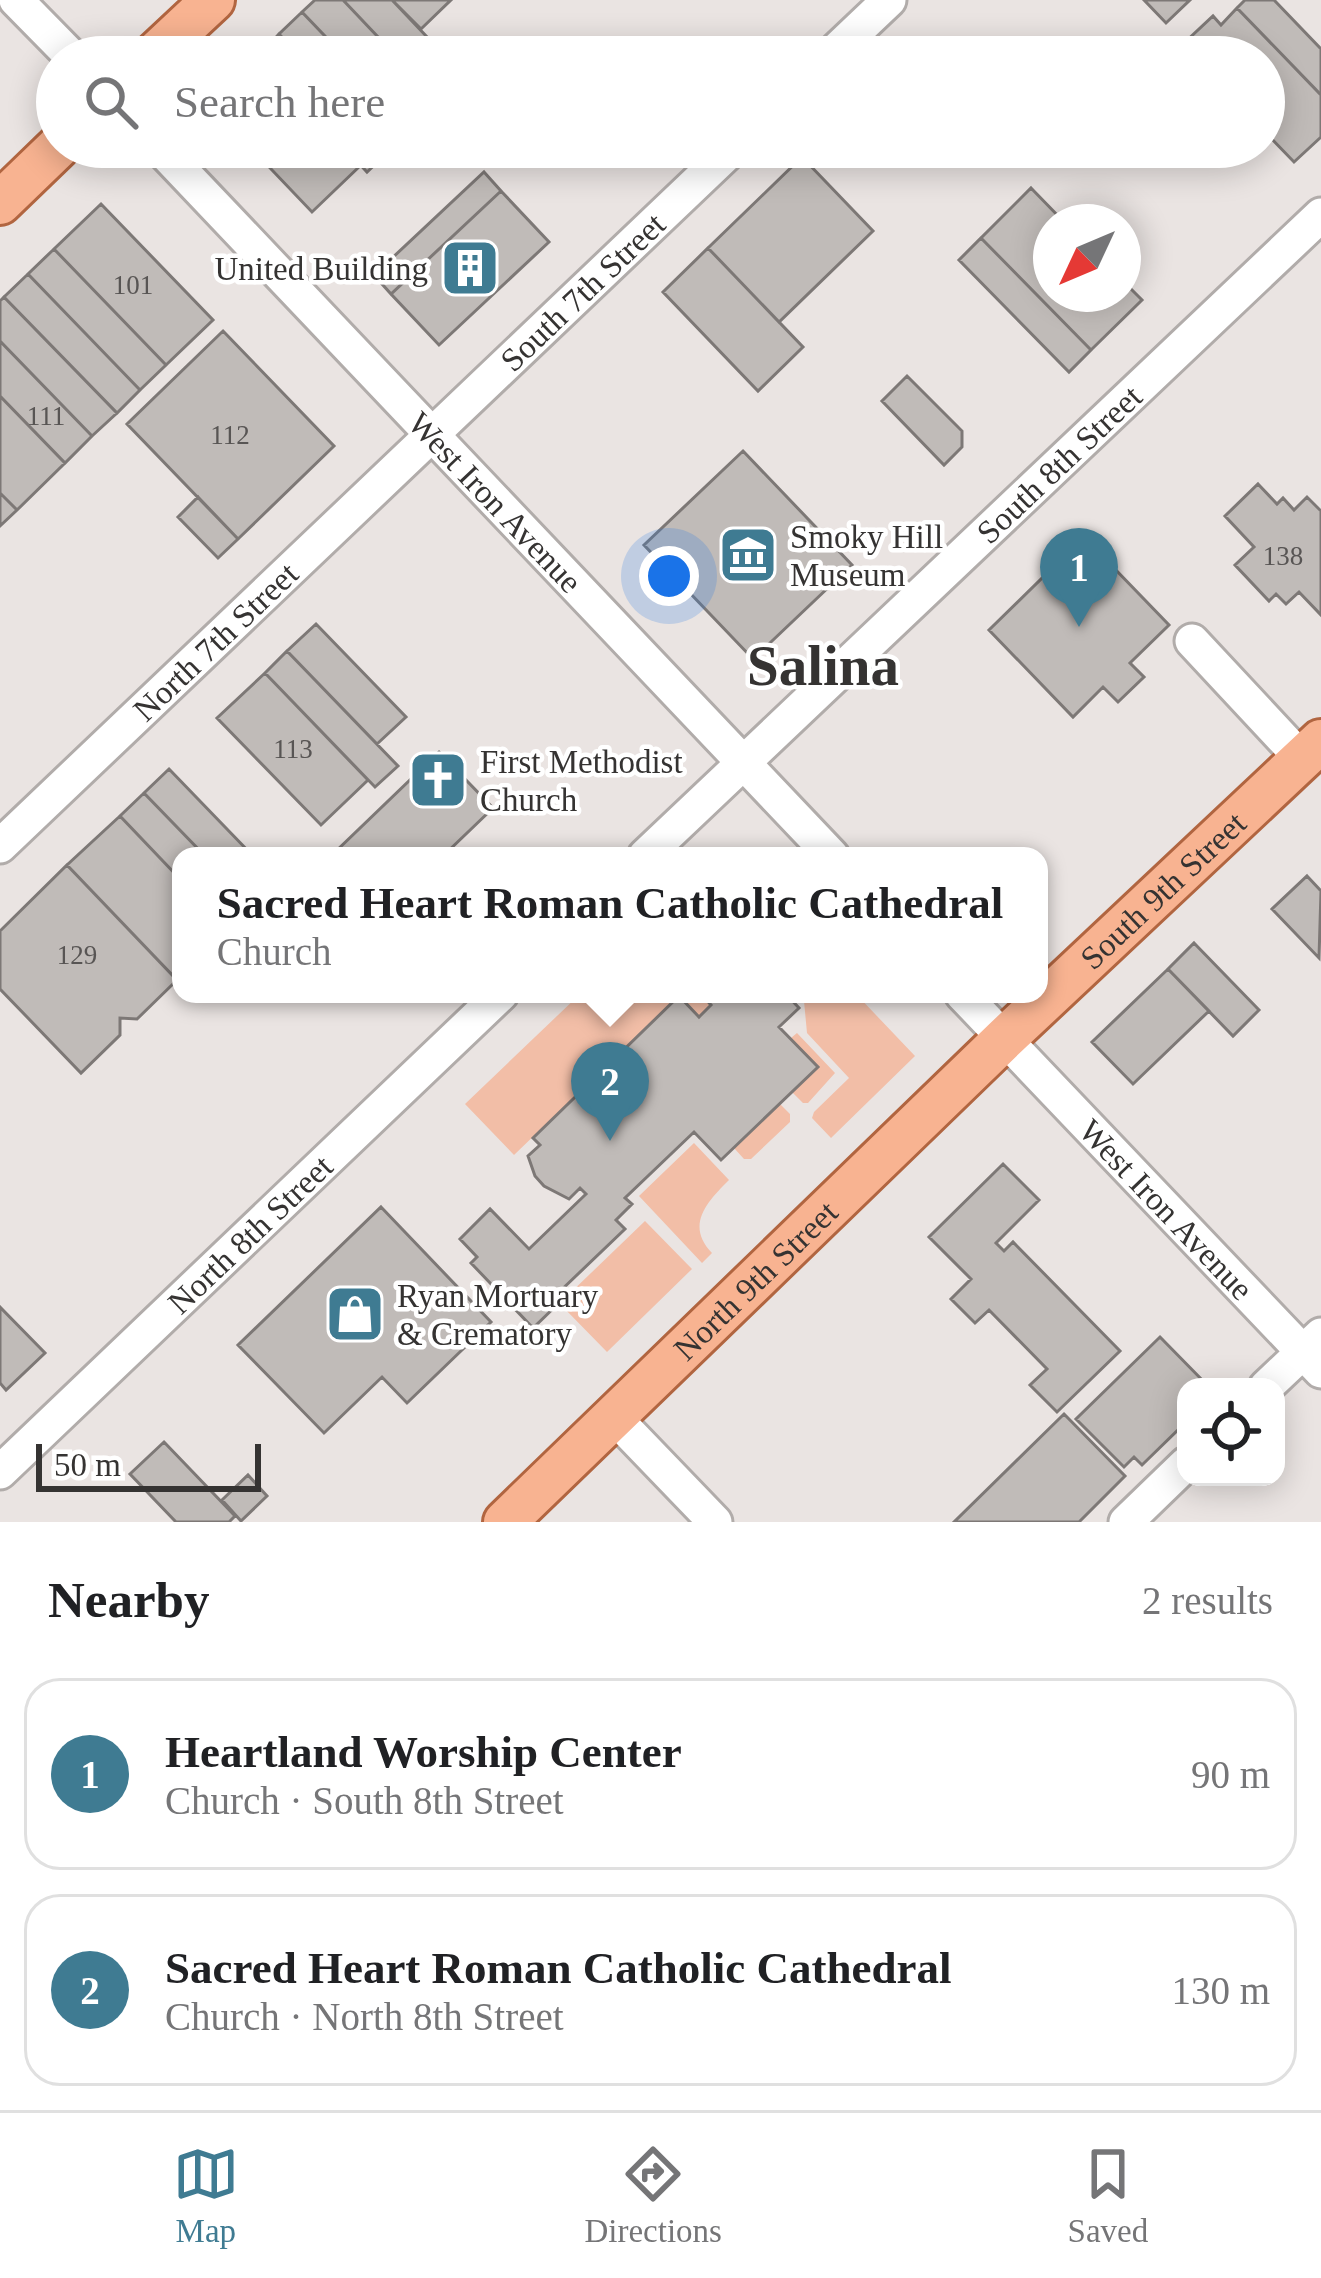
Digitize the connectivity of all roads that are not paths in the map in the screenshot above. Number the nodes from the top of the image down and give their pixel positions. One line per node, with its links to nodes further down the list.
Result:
1 (16, 0): 4 (street)
2 (212, 0): 5 (main road)
3 (889, 0): 6 (street)
4 (52, 36)
5 (174, 36)
6 (851, 36)
7 (36, 168): 10 (main road)
8 (179, 168): 12 (street, West Iron Avenue)
9 (712, 168): 12 (street, South 7th Street)
10 (0, 203)
11 (1321, 215): 15 (street, South 8th Street)
12 (432, 434): 15 (street, West Iron Avenue); 16 (street, North 7th Street)
13 (1192, 641): 14 (street)
14 (1312, 750): 19 (main road, South 9th Street)
15 (743, 762): 17 (street); 18 (street, West Iron Avenue)
16 (0, 846)
17 (654, 847)
18 (823, 847)
19 (1048, 998)
20 (492, 1003): 27 (street, North 8th Street)
21 (970, 1003): 23 (street, West Iron Avenue)
22 (1042, 1003): 23 (main road, South 9th Street)
23 (1004, 1039): 24 (street, West Iron Avenue); 26 (main road, North 9th Street)
24 (1315, 1352): 25 (street)
25 (1279, 1378)
26 (614, 1417): 29 (main road, North 9th Street); 30 (street)
27 (0, 1472)
28 (1177, 1473): 31 (street)
29 (505, 1522)
30 (715, 1522)
31 (1126, 1522)

